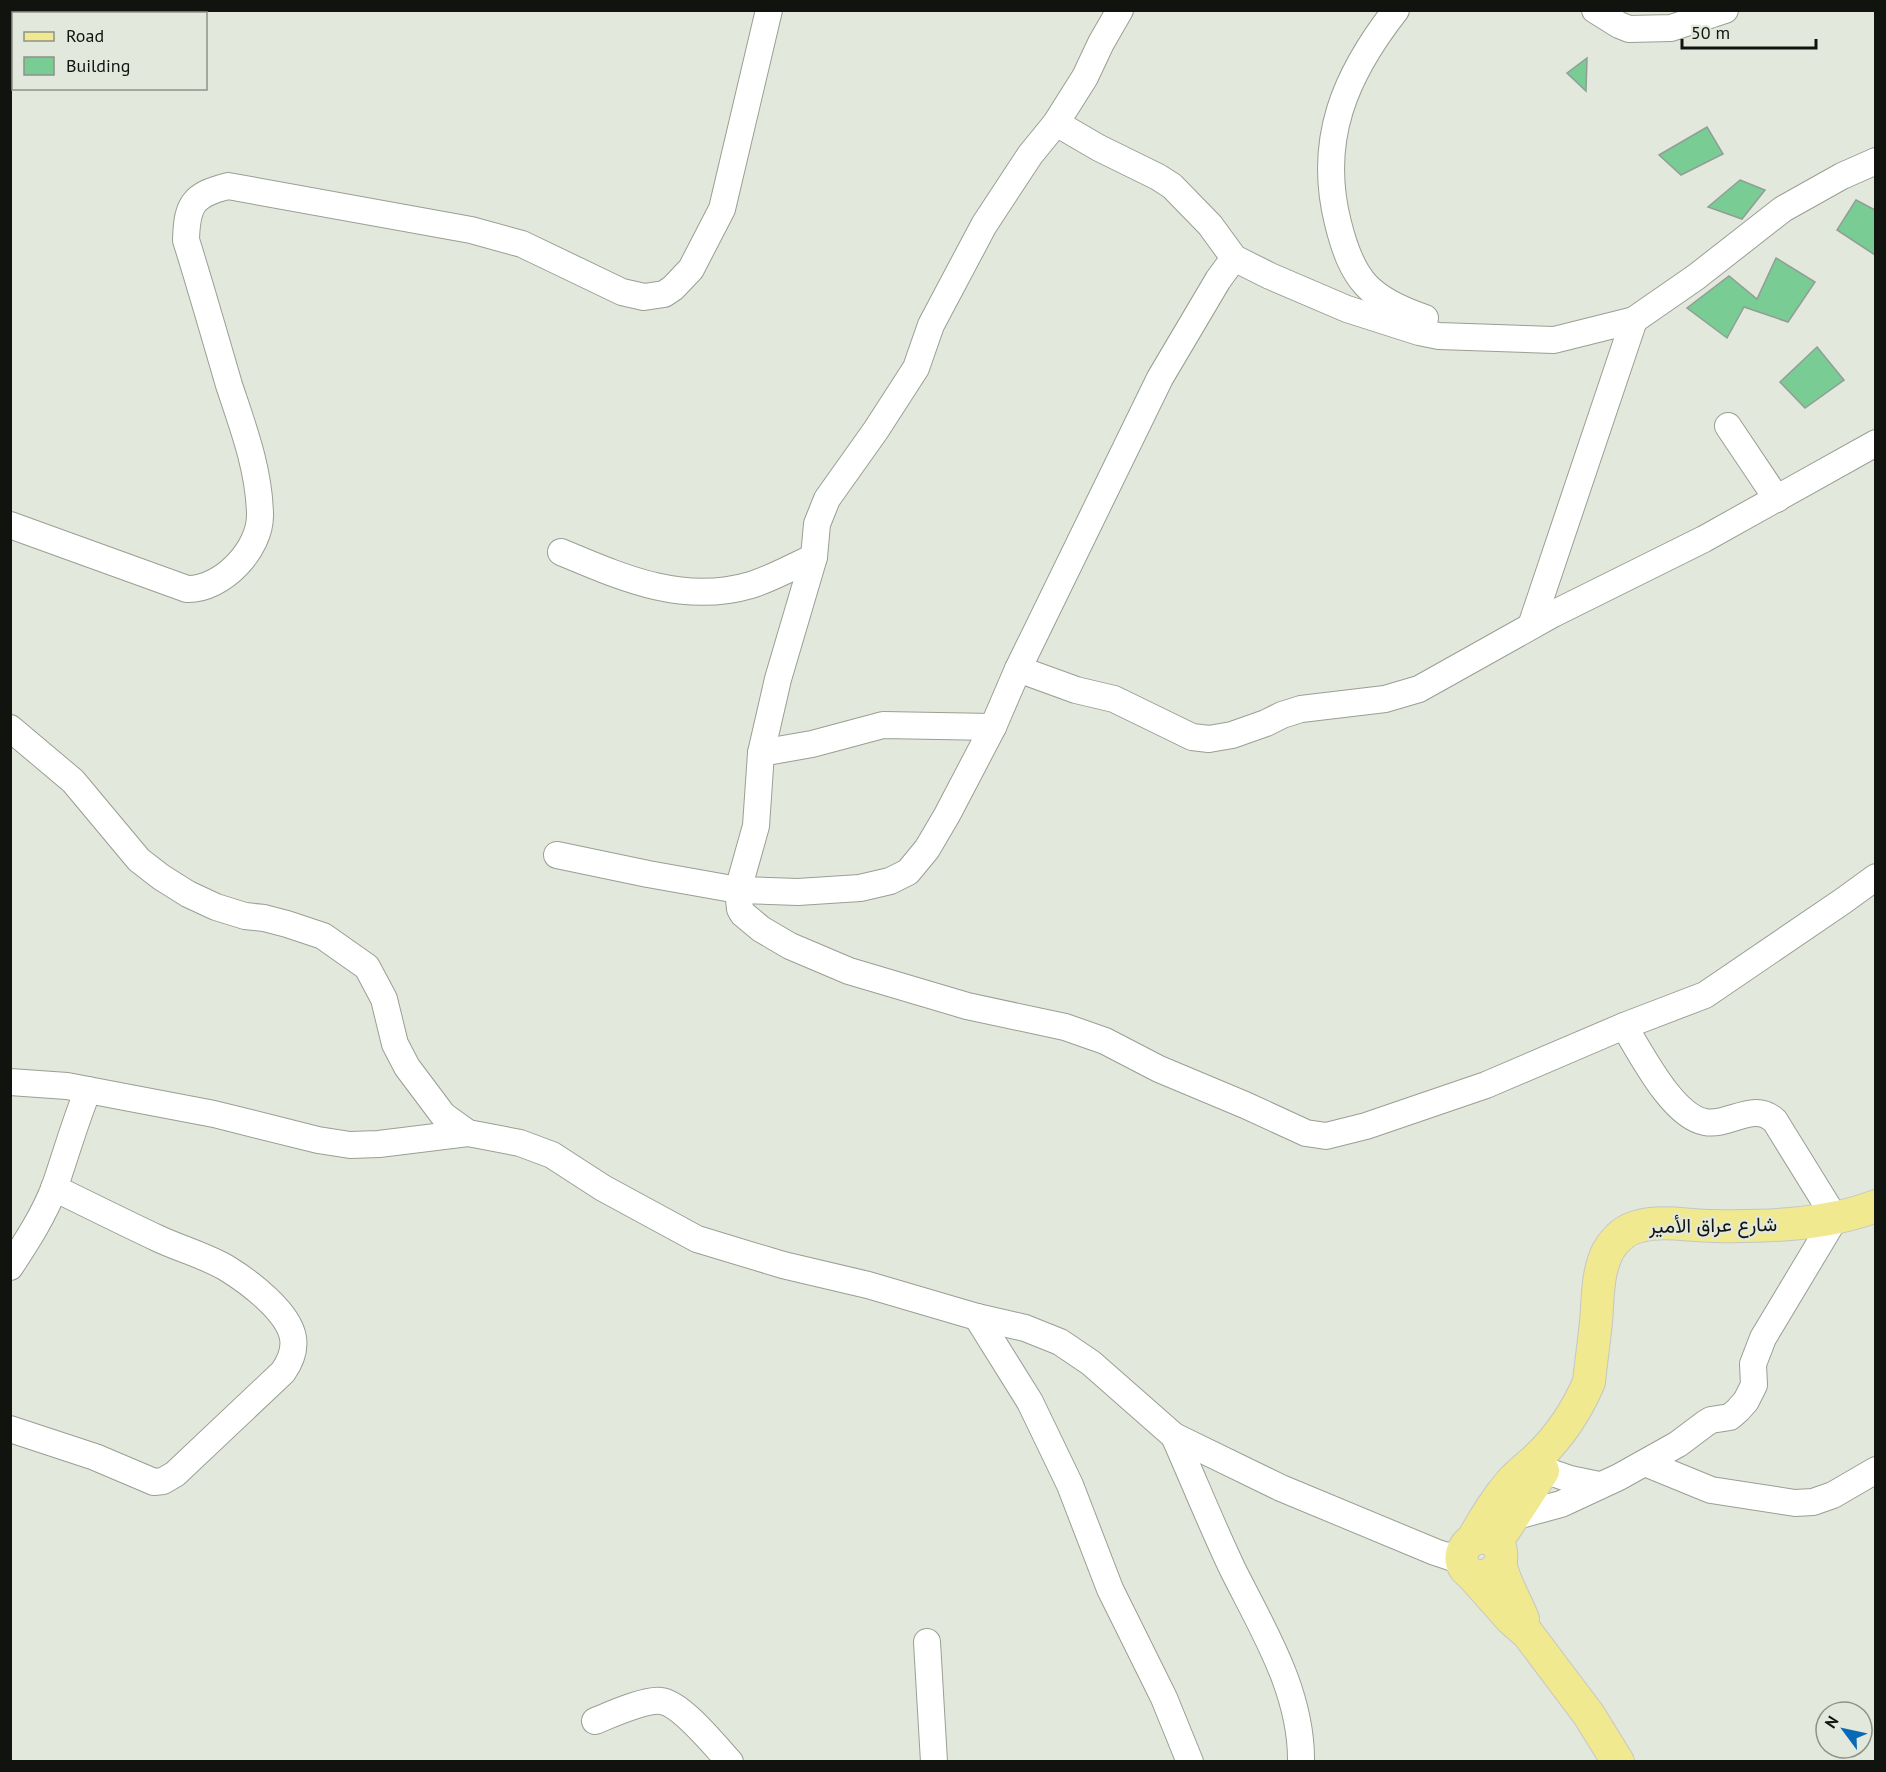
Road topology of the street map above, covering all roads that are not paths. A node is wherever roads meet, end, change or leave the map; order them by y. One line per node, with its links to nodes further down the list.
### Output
1 (769, 10): 14 (street)
2 (1120, 10): 6 (street)
3 (1396, 10): 10 (street)
4 (1595, 10): 5 (street)
5 (1725, 10)
6 (1056, 123): 8 (street); 16 (street)
7 (1875, 161): 9 (street)
8 (1234, 258): 10 (street); 18 (street)
9 (1634, 320): 10 (street); 17 (street)
10 (1476, 337)
11 (1728, 426): 13 (street)
12 (1875, 443): 13 (street)
13 (1777, 500): 17 (street)
14 (10, 525)
15 (561, 552): 16 (street)
16 (814, 557): 21 (street)
17 (1531, 626): 18 (street)
18 (1018, 669): 19 (street)
19 (993, 727): 21 (street); 24 (street)
20 (10, 728): 28 (street)
21 (761, 753): 24 (street)
22 (556, 855): 24 (street)
23 (1875, 877): 25 (street)
24 (738, 890): 25 (street)
25 (1624, 1026): 31 (street)
26 (10, 1082): 27 (street)
27 (88, 1090): 28 (street); 29 (street)
28 (468, 1133): 33 (street)
29 (54, 1188): 32 (street); 34 (street)
30 (1875, 1206): 31 (main road, شارع عراق الأمير)
31 (1835, 1218): 35 (main road, شارع عراق الأمير); 37 (street)
32 (10, 1267)
33 (977, 1317): 36 (street); 47 (street)
34 (10, 1429)
35 (1559, 1434): 38 (main road, شارع عراق الأمير); 42 (main road, شارع عراق الأمير)
36 (1174, 1436): 42 (street); 48 (street)
37 (1645, 1463): 39 (street); 40 (street)
38 (1544, 1470): 40 (street); 41 (main road, شارع عراق الأمير)
39 (1875, 1470)
40 (1599, 1485): 41 (street)
41 (1513, 1517): 42 (main road, شارع عراق الأمير)
42 (1480, 1557): 49 (main road)
43 (927, 1642): 46 (street)
44 (595, 1721): 45 (street)
45 (730, 1761)
46 (934, 1761)
47 (1190, 1761)
48 (1301, 1761)
49 (1618, 1761)

